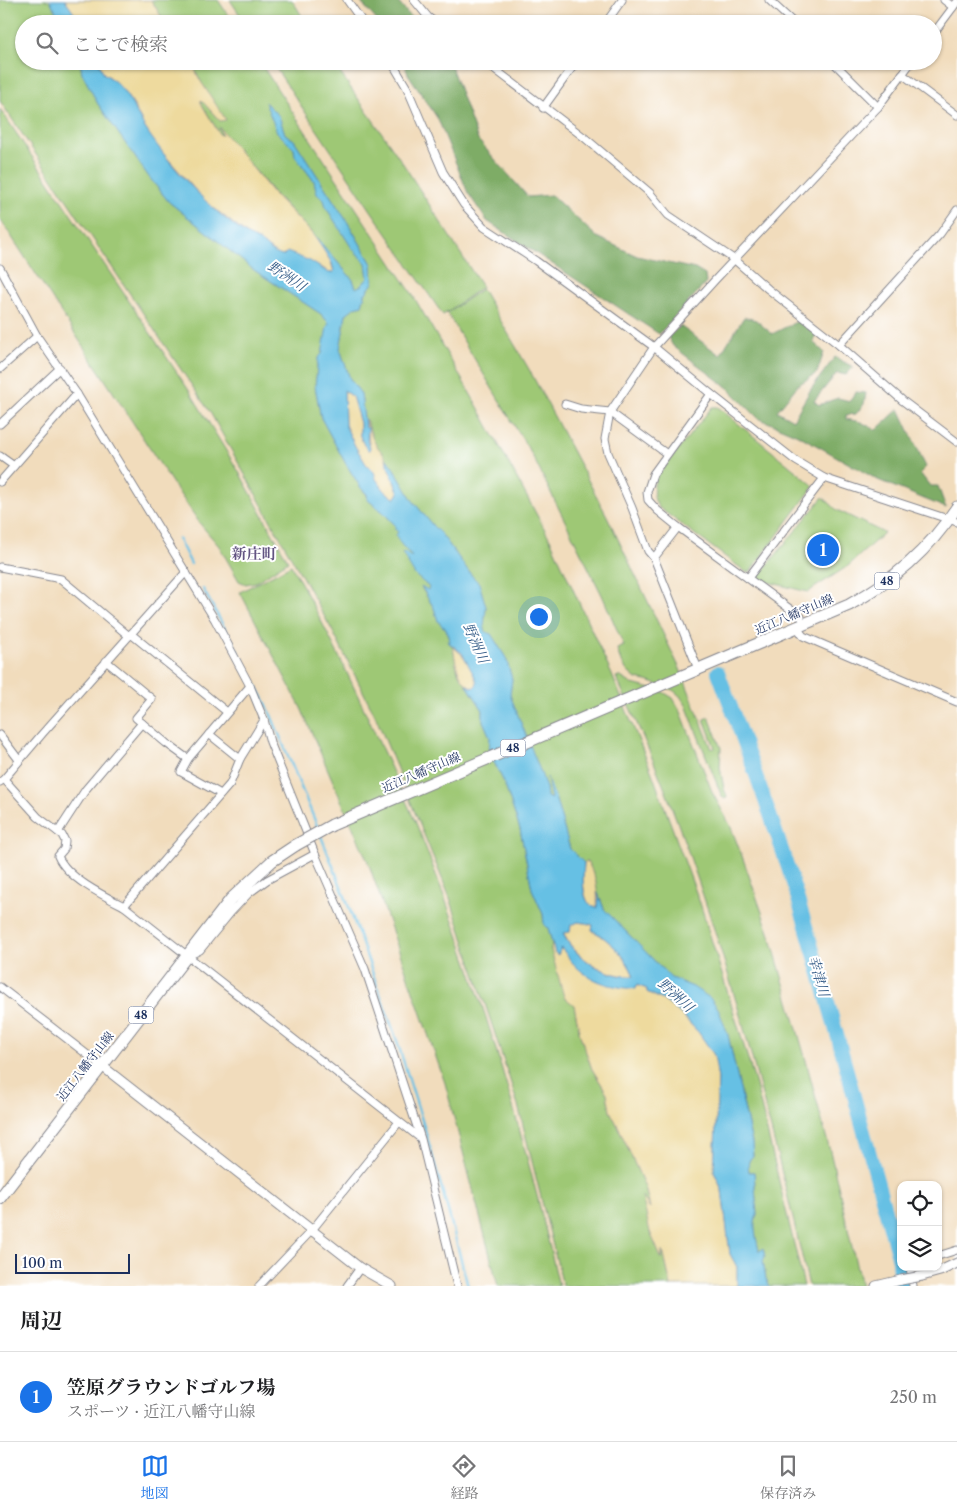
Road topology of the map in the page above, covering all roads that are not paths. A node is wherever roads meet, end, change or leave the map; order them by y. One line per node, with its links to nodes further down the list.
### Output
1 (346, 0): 7 (street)
2 (414, 0): 8 (street)
3 (622, 0): 9 (street)
4 (769, 0): 10 (street)
5 (944, 0): 6 (street)
6 (955, 5): 11 (street)
7 (357, 15)
8 (426, 15)
9 (611, 15)
10 (785, 15)
11 (942, 22)
12 (396, 70): 26 (street)
13 (495, 70): 19 (street)
14 (570, 70): 19 (street)
15 (841, 70): 18 (street)
16 (905, 70): 17 (street)
17 (902, 74): 18 (street); 20 (street)
18 (878, 107): 22 (street)
19 (543, 108): 22 (street)
20 (957, 115)
21 (957, 210): 25 (street)
22 (735, 260): 25 (street); 26 (street)
23 (0, 268): 24 (street)
24 (37, 336): 27 (street); 28 (street)
25 (839, 345): 34 (street)
26 (654, 347): 30 (street); 32 (street)
27 (60, 368): 29 (street); 33 (street)
28 (0, 370)
29 (77, 394): 37 (street); 45 (street)
30 (711, 394): 35 (street); 38 (street)
31 (565, 404): 32 (street)
32 (610, 412): 35 (street); 43 (street)
33 (0, 424)
34 (957, 442)
35 (667, 454): 42 (street)
36 (0, 456): 37 (street)
37 (14, 466): 39 (street)
38 (824, 478): 41 (street); 46 (street)
39 (0, 482)
40 (957, 508): 41 (main road, 近江八幡守山線 / 48)
41 (953, 521): 47 (main road, 近江八幡守山線 / 48)
42 (678, 527): 43 (street); 46 (street)
43 (654, 558): 50 (street)
44 (0, 567): 48 (street)
45 (186, 572): 48 (street); 51 (street)
46 (748, 578): 47 (street)
47 (799, 622): 50 (main road, 近江八幡守山線 / 48); 52 (street)
48 (130, 635): 49 (street); 53 (street)
49 (106, 661): 55 (street); 60 (street)
50 (698, 669): 66 (main road, 近江八幡守山線 / 48, bridge)
51 (250, 686): 53 (street); 54 (street)
52 (957, 702)
53 (227, 712): 56 (street)
54 (264, 720): 59 (street); 64 (street)
55 (142, 723): 58 (street); 63 (street)
56 (209, 734): 58 (street); 59 (street)
57 (0, 735): 60 (street)
58 (188, 759): 62 (street)
59 (240, 759): 62 (street)
60 (19, 760): 61 (street)
61 (2, 781): 63 (street)
62 (220, 794): 65 (street)
63 (58, 832): 65 (street)
64 (315, 854): 66 (street); 70 (street)
65 (124, 906): 66 (street)
66 (187, 956): 68 (main road, 近江八幡守山線 / 48); 69 (street)
67 (0, 987): 68 (street)
68 (102, 1066): 71 (main road, 近江八幡守山線 / 48); 72 (street)
69 (399, 1122): 70 (street); 72 (street)
70 (421, 1139): 81 (street)
71 (0, 1198)
72 (312, 1230): 76 (street); 79 (street)
73 (957, 1250): 74 (street)
74 (942, 1255)
75 (957, 1264): 82 (street, bridge)
76 (360, 1268): 78 (street); 80 (street)
77 (911, 1271): 83 (street)
78 (387, 1285)
79 (259, 1286)
80 (347, 1286)
81 (457, 1286)
82 (876, 1286)
83 (913, 1286)

